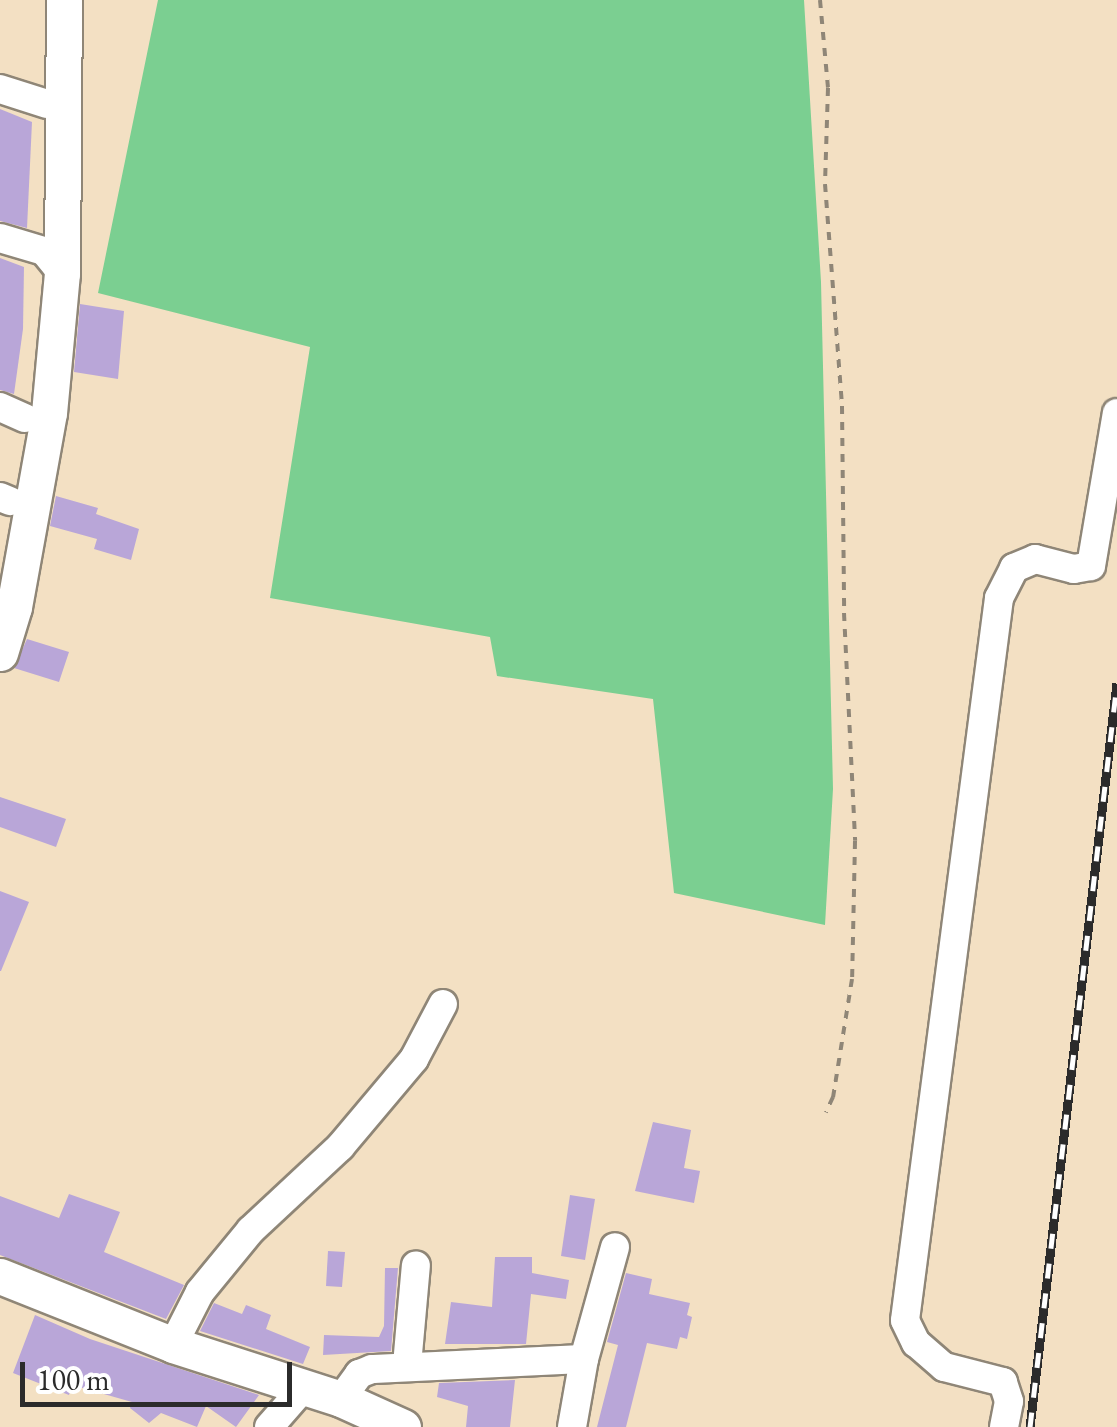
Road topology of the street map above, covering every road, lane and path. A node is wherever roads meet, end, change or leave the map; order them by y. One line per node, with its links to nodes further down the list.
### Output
1 (46, 0): 5 (main road)
2 (64, 0): 7 (main road)
3 (820, 0): 14 (path)
4 (0, 88): 5 (street)
5 (46, 104): 7 (main road)
6 (0, 238): 7 (street)
7 (52, 262): 8 (main road); 12 (main road)
8 (12, 413): 10 (main road)
9 (1117, 414): 26 (street)
10 (5, 499): 11 (main road)
11 (0, 559)
12 (0, 652)
13 (442, 1004): 18 (street)
14 (826, 1112)
15 (615, 1247): 19 (street)
16 (416, 1265): 20 (street)
17 (0, 1276): 18 (main road)
18 (174, 1345): 21 (main road)
19 (584, 1359): 20 (street); 25 (street)
20 (406, 1365): 22 (street)
21 (304, 1387): 22 (main road); 23 (street)
22 (341, 1399): 24 (main road)
23 (269, 1427)
24 (403, 1427)
25 (572, 1427)
26 (1004, 1427)

